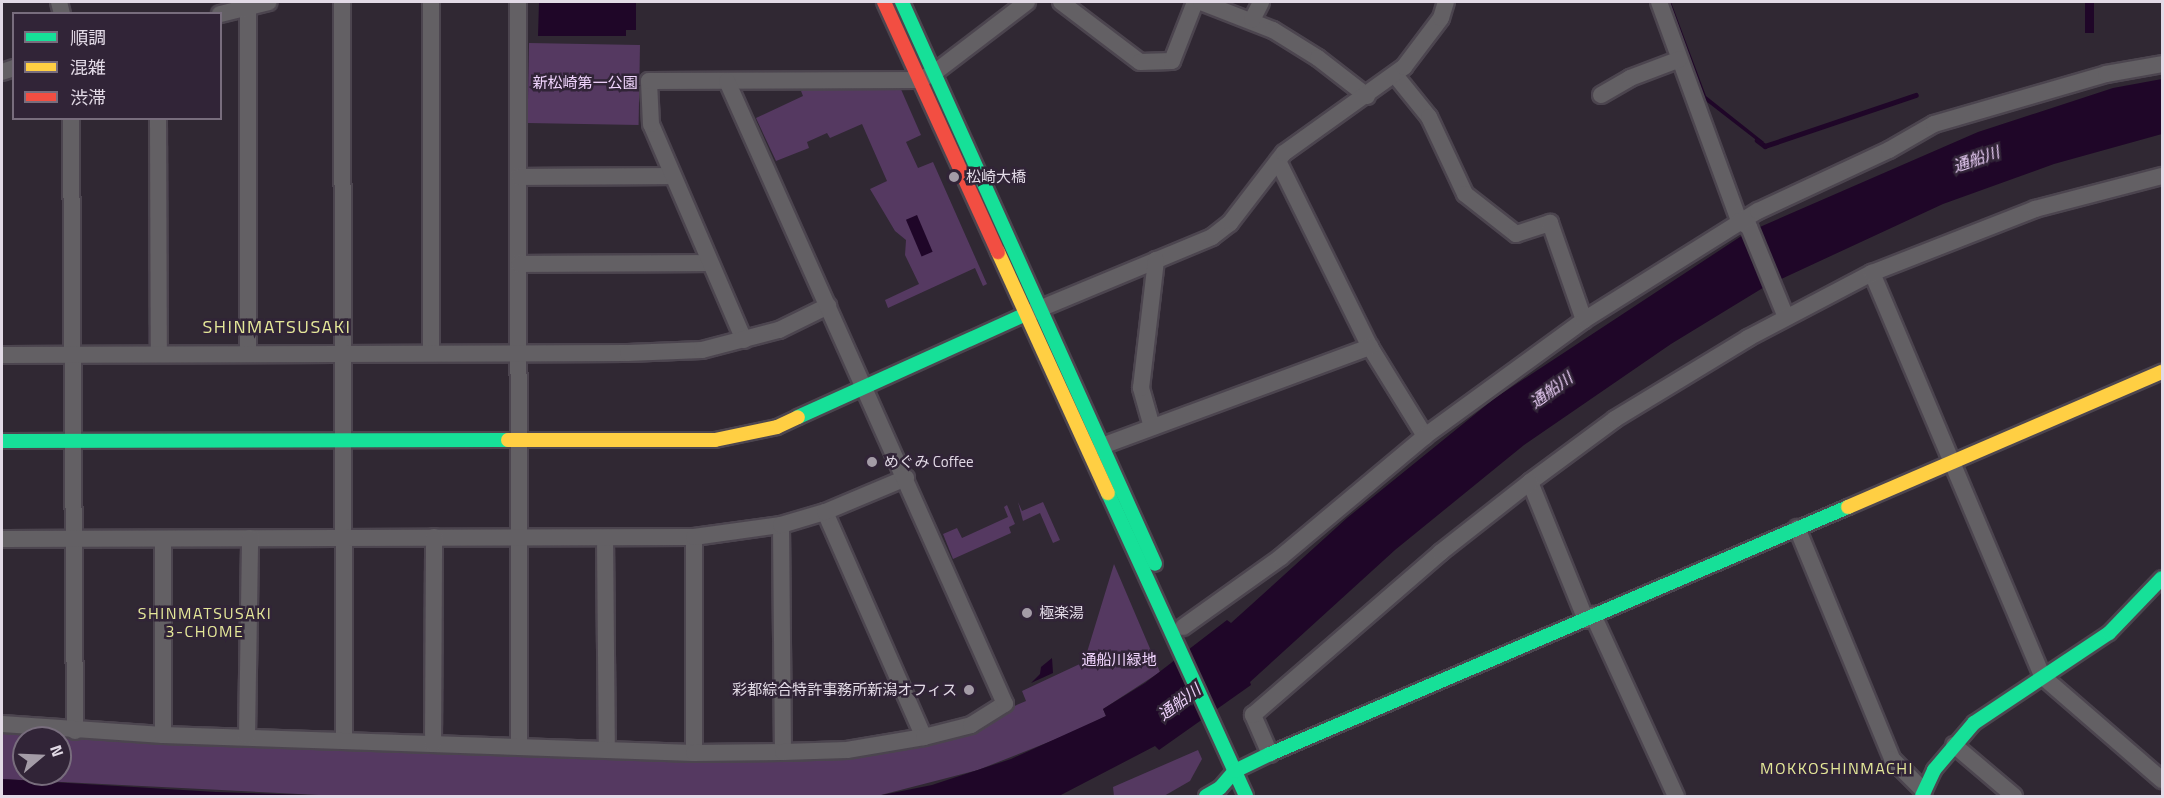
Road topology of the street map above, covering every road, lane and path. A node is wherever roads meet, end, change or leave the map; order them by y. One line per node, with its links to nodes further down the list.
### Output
1 (269, 2): 14 (street)
2 (342, 2): 43 (street)
3 (431, 2): 41 (street)
4 (518, 2): 29 (street)
5 (884, 2): 20 (street)
6 (902, 2): 20 (street)
7 (1027, 2): 20 (street)
8 (1061, 2): 9 (street)
9 (1195, 2)
10 (1201, 2): 16 (street)
11 (1261, 2): 16 (street)
12 (1446, 2): 19 (street)
13 (1659, 2): 17 (street)
14 (248, 7): 15 (street); 42 (street)
15 (222, 14)
16 (1252, 20): 23 (street)
17 (1680, 59): 22 (street); 30 (street)
18 (2163, 64): 30 (street)
19 (1395, 75): 23 (street); 38 (street)
20 (927, 76): 21 (street); 36 (street)
21 (727, 81): 27 (street); 35 (street)
22 (1601, 95)
23 (1367, 96): 26 (street)
24 (71, 120): 47 (street)
25 (158, 120): 45 (street)
26 (1278, 161): 31 (street); 40 (street)
27 (671, 176): 29 (street); 32 (street)
28 (2163, 176): 34 (street)
29 (519, 177): 33 (street)
30 (1744, 224): 37 (street); 38 (street)
31 (1156, 260): 36 (street); 50 (street)
32 (710, 263): 33 (street); 39 (street)
33 (519, 264): 44 (street)
34 (1872, 273): 37 (street); 57 (street)
35 (828, 306): 39 (street); 49 (street)
36 (1032, 312): 49 (street); 56 (street); 74 (street)
37 (1786, 317): 59 (street)
38 (1584, 320): 51 (street)
39 (744, 340): 44 (street)
40 (1370, 347): 50 (street); 51 (street)
41 (431, 351): 43 (street); 44 (street)
42 (248, 352): 43 (street); 45 (street)
43 (342, 352): 54 (street)
44 (518, 352): 55 (street)
45 (159, 353): 47 (street)
46 (2, 355): 47 (street)
47 (72, 355): 53 (street)
48 (2163, 372): 57 (street)
49 (865, 388): 55 (street); 58 (street)
50 (1152, 427): 56 (street)
51 (1425, 436): 74 (street)
52 (2, 441): 53 (street)
53 (73, 441): 54 (street); 67 (street)
54 (342, 441): 55 (street); 69 (street)
55 (519, 441): 64 (street)
56 (1101, 446): 74 (street)
57 (1952, 463): 62 (street); 75 (street)
58 (906, 478): 60 (street); 80 (street)
59 (1530, 482): 73 (street); 88 (street)
60 (825, 512): 61 (street); 80 (street)
61 (781, 525): 65 (street); 86 (street)
62 (1797, 528): 73 (street); 91 (street)
63 (434, 537): 64 (street); 69 (street); 82 (street)
64 (519, 537): 70 (street); 84 (street)
65 (694, 537): 70 (street); 87 (street)
66 (2, 538): 67 (street)
67 (72, 538): 71 (street); 77 (street)
68 (250, 538): 69 (street); 71 (street); 79 (street)
69 (342, 538): 81 (street)
70 (605, 538): 85 (street)
71 (163, 539): 78 (street)
72 (2163, 578): 75 (street)
73 (1590, 618): 88 (street); 95 (street)
74 (1181, 633): 89 (street)
75 (2042, 676): 83 (street); 90 (street)
76 (2, 724): 77 (street)
77 (75, 732): 78 (street)
78 (163, 735): 79 (street)
79 (248, 736): 81 (street)
80 (924, 737): 86 (street)
81 (344, 741): 82 (street)
82 (433, 744): 84 (street)
83 (1954, 745): 91 (street); 96 (street)
84 (519, 747): 85 (street)
85 (607, 750): 87 (street)
86 (783, 752): 87 (street)
87 (694, 753)
88 (1270, 753): 89 (street)
89 (1240, 768): 92 (street); 93 (street); 94 (street)
90 (2163, 780)
91 (1923, 794)
92 (1206, 796)
93 (1246, 796)
94 (1260, 796)
95 (1676, 796)
96 (2014, 796)

